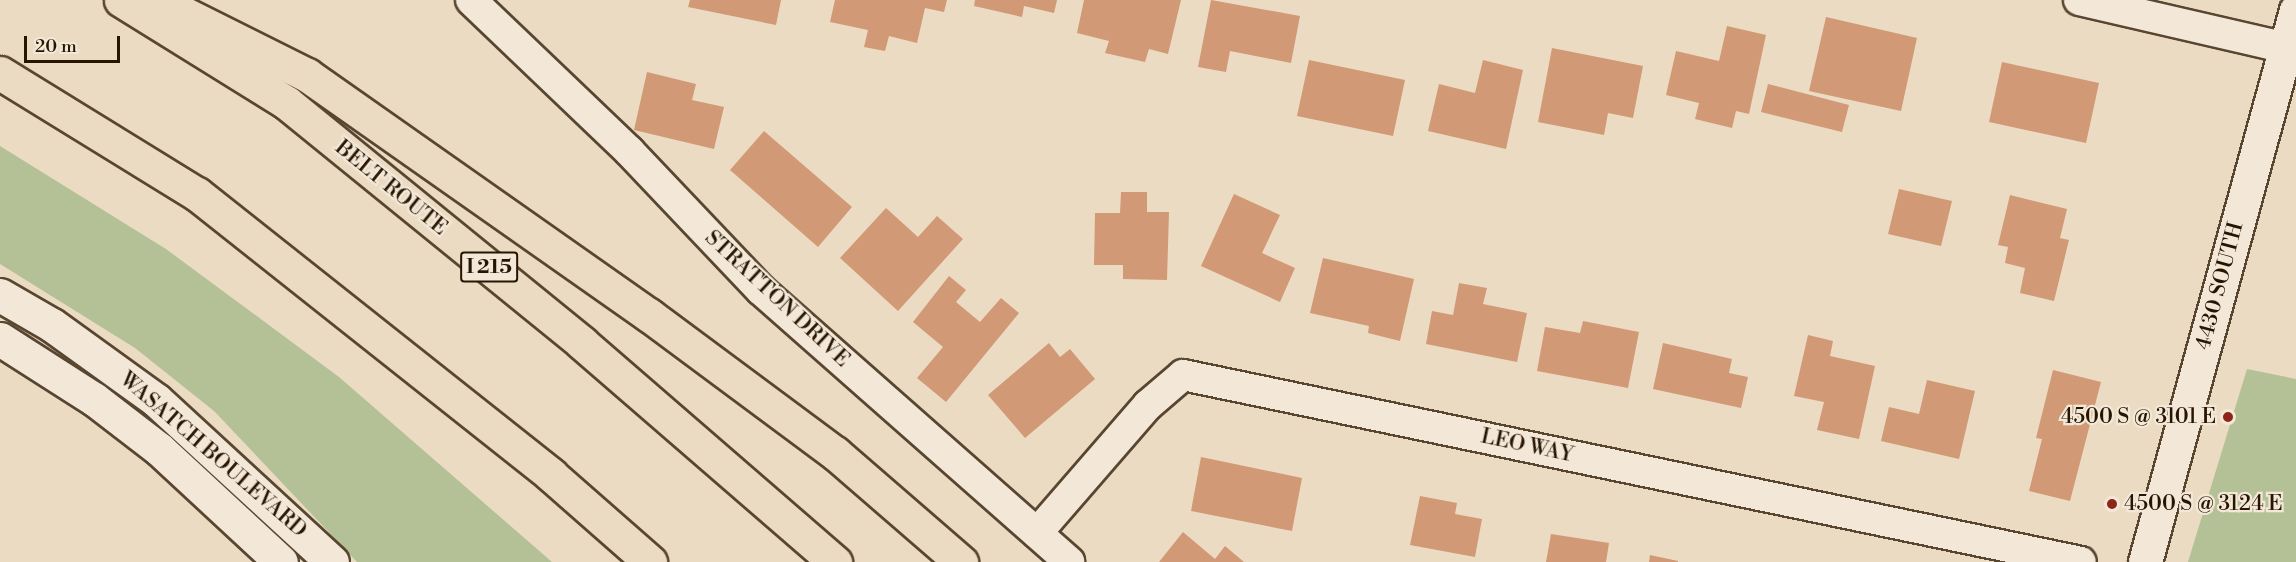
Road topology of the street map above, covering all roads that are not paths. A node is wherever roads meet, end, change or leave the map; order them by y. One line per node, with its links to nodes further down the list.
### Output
1 (121, 0): 16 (highway, BELT ROUTE / I 215)
2 (157, 0): 17 (highway)
3 (471, 0): 12 (street, STRATTON DRIVE)
4 (2079, 0): 6 (street)
5 (2296, 10): 6 (street, 4430 SOUTH)
6 (2291, 48): 20 (street, 4430 SOUTH)
7 (0, 73): 15 (highway)
8 (0, 295): 14 (street, WASATCH BOULEVARD)
9 (0, 339): 11 (street, WASATCH BOULEVARD)
10 (0, 361): 11 (street)
11 (48, 369): 13 (street, WASATCH BOULEVARD)
12 (1037, 533): 18 (street, STRATTON DRIVE); 19 (street, LEO WAY)
13 (281, 562)
14 (332, 562)
15 (650, 562)
16 (835, 562)
17 (961, 562)
18 (1069, 562)
19 (2081, 562)
20 (2145, 562)

